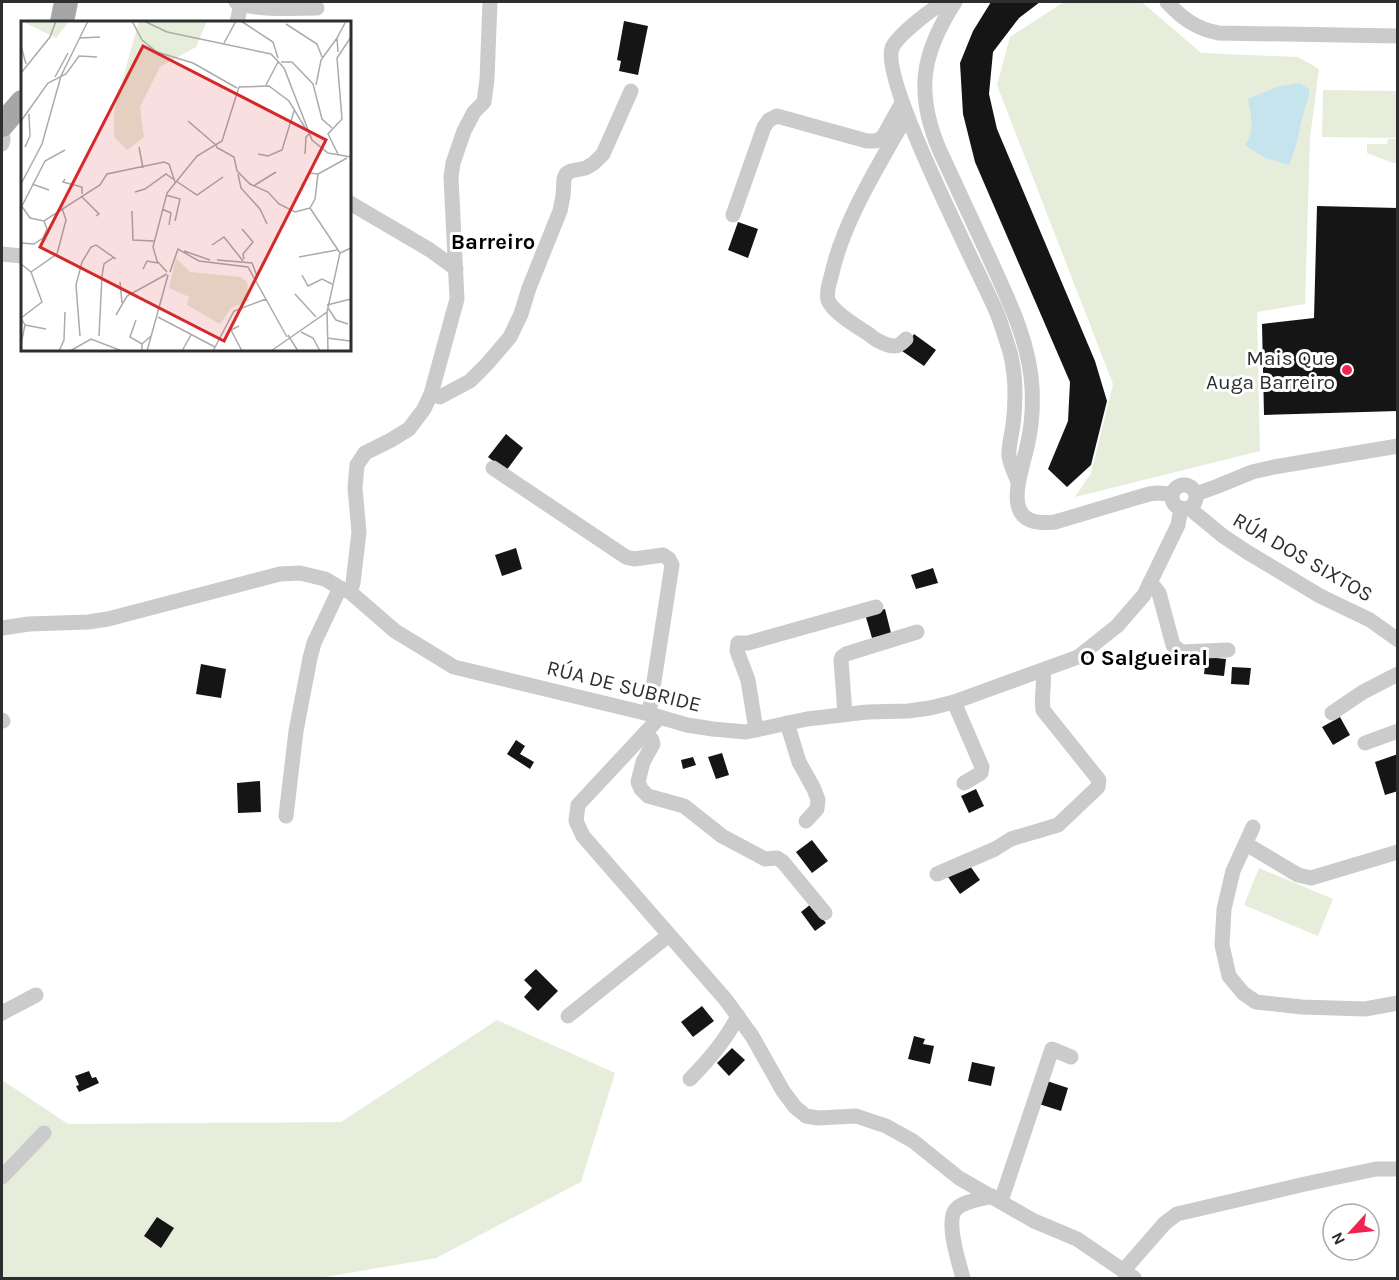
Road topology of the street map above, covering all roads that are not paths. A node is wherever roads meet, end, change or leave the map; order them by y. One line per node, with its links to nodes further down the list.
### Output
1 (66, 2): 9 (main road)
2 (490, 2): 20 (street)
3 (947, 2): 13 (street)
4 (955, 2): 25 (street)
5 (1167, 2): 11 (street)
6 (239, 3): 7 (street); 10 (street)
7 (282, 5): 8 (street)
8 (317, 8)
9 (62, 21)
10 (237, 21)
11 (1398, 36)
12 (631, 91): 22 (street)
13 (905, 109): 17 (street); 21 (street); 25 (street)
14 (12, 117): 15 (street)
15 (2, 144)
16 (351, 203): 20 (street)
17 (733, 215)
18 (2, 254): 19 (street)
19 (21, 256)
20 (456, 269): 22 (street)
21 (906, 339)
22 (431, 394): 28 (street)
23 (1398, 446): 26 (street)
24 (493, 468): 39 (street)
25 (1018, 482): 26 (street)
26 (1189, 503): 27 (street, RÚA DE SUBRIDE); 32 (street, RÚA DOS SIXTOS)
27 (1150, 582): 33 (street); 34 (street, RÚA DE SUBRIDE)
28 (345, 590): 30 (street, RÚA DE SUBRIDE); 39 (street, RÚA DE SUBRIDE); 46 (street)
29 (876, 607): 41 (street)
30 (2, 628)
31 (917, 632): 38 (street)
32 (1398, 640)
33 (1228, 650)
34 (1043, 670): 36 (street, RÚA DE SUBRIDE); 51 (street)
35 (1398, 674): 37 (street)
36 (954, 702): 38 (street, RÚA DE SUBRIDE); 45 (street)
37 (1332, 713)
38 (845, 714): 40 (street, RÚA DE SUBRIDE)
39 (654, 716): 41 (street, RÚA DE SUBRIDE); 43 (street)
40 (787, 723): 41 (street, RÚA DE SUBRIDE); 47 (street)
41 (756, 730)
42 (1398, 731): 44 (street)
43 (645, 733): 52 (street); 53 (street)
44 (1365, 743)
45 (964, 783)
46 (286, 816)
47 (806, 821)
48 (1253, 827): 49 (street)
49 (1246, 844): 50 (street); 55 (street)
50 (1398, 852)
51 (937, 874)
52 (825, 913)
53 (669, 935): 57 (street); 58 (street)
54 (36, 995): 56 (street)
55 (1398, 1004)
56 (2, 1013)
57 (568, 1016)
58 (738, 1016): 60 (street); 64 (street)
59 (1071, 1057): 64 (street)
60 (690, 1079)
61 (44, 1133): 63 (street)
62 (1398, 1168): 65 (street)
63 (2, 1177)
64 (996, 1199): 65 (street); 66 (street)
65 (1129, 1275)
66 (963, 1278)

